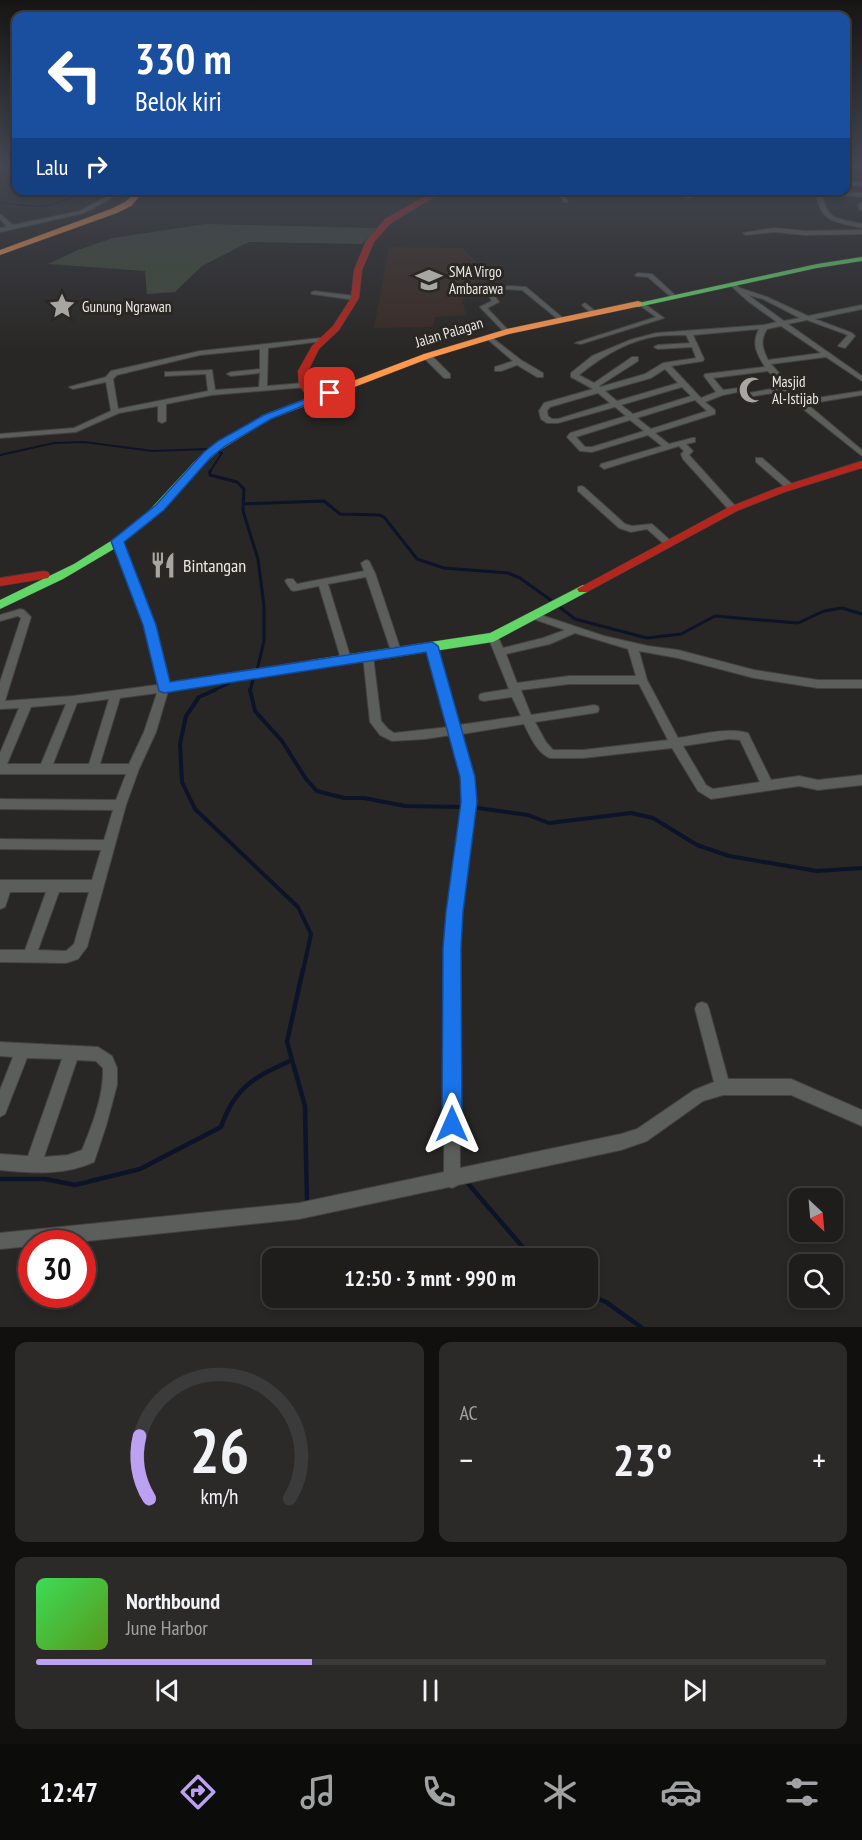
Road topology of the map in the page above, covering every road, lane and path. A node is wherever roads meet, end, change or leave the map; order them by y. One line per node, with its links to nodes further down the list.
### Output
1 (65, 229): 5 (main road)
2 (381, 229): 13 (main road)
3 (862, 232): 4 (street)
4 (746, 233)
5 (0, 253)
6 (862, 259): 8 (main road, Jalan Palagan)
7 (638, 275): 12 (street)
8 (736, 287): 12 (main road, Jalan Palagan); 16 (street); 18 (street)
9 (508, 288): 17 (street)
10 (314, 293): 13 (street)
11 (490, 293): 20 (street)
12 (673, 296): 14 (main road, Jalan Palagan)
13 (356, 298): 23 (main road)
14 (640, 303): 17 (main road, Jalan Palagan); 24 (street)
15 (862, 307): 16 (street)
16 (804, 317): 18 (street); 27 (street)
17 (561, 319): 20 (main road, Jalan Palagan)
18 (781, 322): 19 (street); 31 (street)
19 (764, 327): 21 (street); 35 (street)
20 (507, 332): 22 (main road, Jalan Palagan)
21 (689, 333): 26 (street); 51 (street)
22 (488, 337): 32 (main road, Jalan Palagan); 34 (street)
23 (321, 340): 28 (street); 48 (main road)
24 (590, 340): 25 (street); 29 (street)
25 (579, 343)
26 (695, 345): 30 (street); 36 (street)
27 (842, 346)
28 (264, 347): 38 (street); 45 (street)
29 (601, 347)
30 (658, 347)
31 (826, 355): 35 (street); 44 (street)
32 (427, 356): 42 (street); 56 (main road, Jalan Palagan)
33 (635, 359): 43 (street)
34 (518, 362): 37 (street); 41 (street)
35 (769, 365): 52 (street); 54 (street)
36 (669, 368): 46 (street); 47 (street)
37 (498, 369)
38 (262, 371): 40 (street); 50 (street)
39 (168, 374): 53 (street)
40 (231, 374)
41 (540, 375)
42 (447, 376)
43 (606, 378): 46 (street); 51 (street)
44 (862, 379)
45 (109, 380): 49 (street); 61 (street)
46 (620, 384): 51 (street)
47 (683, 384): 57 (street); 59 (street)
48 (304, 386): 50 (street); 56 (main road)
49 (73, 387)
50 (263, 388): 53 (street)
51 (596, 388): 59 (street); 59 (street)
52 (789, 388): 54 (street); 60 (street)
53 (212, 393): 58 (street)
54 (721, 393): 57 (street)
55 (862, 393): 60 (street)
56 (313, 399): 78 (main road, Jalan Palagan)
57 (698, 399): 62 (street); 63 (street)
58 (162, 402): 61 (street); 65 (street)
59 (615, 403): 63 (street)
60 (801, 403): 71 (street)
61 (117, 411): 67 (street)
62 (712, 412): 64 (street); 66 (street)
63 (632, 417): 66 (street); 66 (street)
64 (720, 420)
65 (162, 421)
66 (649, 431): 70 (street)
67 (0, 436)
68 (692, 440): 69 (street)
69 (680, 444): 70 (street); 77 (street)
70 (668, 447): 74 (street)
71 (862, 453)
72 (759, 460): 75 (street)
73 (862, 464): 75 (main road)
74 (604, 466)
75 (790, 487): 77 (main road)
76 (581, 489): 79 (street)
77 (733, 509): 79 (main road)
78 (117, 541): 80 (main road, Jalan Palagan); 99 (main road)
79 (668, 543): 87 (main road)
80 (98, 553): 81 (main road, Jalan Palagan); 86 (main road, Jalan Palagan)
81 (44, 575): 83 (main road); 85 (main road, Jalan Palagan)
82 (290, 581): 84 (street)
83 (0, 582)
84 (323, 583): 93 (street); 96 (street)
85 (0, 595)
86 (0, 605)
87 (535, 616): 89 (street); 90 (main road)
88 (0, 618): 103 (street)
89 (574, 630): 92 (street); 94 (street)
90 (493, 636): 91 (main road); 94 (street)
91 (432, 646): 93 (main road); 109 (street)
92 (632, 646): 97 (street); 98 (street)
93 (396, 651): 95 (main road)
94 (501, 652): 100 (street)
95 (368, 656): 96 (main road); 109 (street)
96 (346, 659): 99 (main road)
97 (642, 680): 100 (street); 110 (street)
98 (861, 686)
99 (164, 688): 101 (street); 114 (street)
100 (517, 689): 102 (street); 108 (street)
101 (116, 694): 104 (street); 112 (street)
102 (484, 697)
103 (0, 699)
104 (73, 700): 106 (street); 113 (street)
105 (0, 705): 106 (street)
106 (26, 705): 111 (street)
107 (594, 709): 108 (street)
108 (528, 718): 109 (street); 110 (street)
109 (455, 730): 136 (street)
110 (675, 743): 116 (street); 116 (street)
111 (0, 768): 113 (street)
112 (93, 768): 113 (street); 114 (street)
113 (45, 769)
114 (133, 769): 118 (street)
115 (862, 780): 116 (street)
116 (767, 784)
117 (0, 804): 118 (street)
118 (120, 805): 120 (street)
119 (0, 844): 120 (street)
120 (109, 845): 123 (street)
121 (2, 886): 122 (street); 124 (street)
122 (54, 886): 123 (street); 126 (street)
123 (98, 886): 126 (street)
124 (0, 903)
125 (0, 956): 126 (street)
126 (30, 956)
127 (702, 1009): 131 (street)
128 (0, 1049): 129 (street)
129 (23, 1050): 130 (street); 132 (street)
130 (72, 1052): 135 (street); 135 (street)
131 (723, 1087): 133 (street); 136 (street)
132 (0, 1109)
133 (862, 1118)
134 (0, 1162): 135 (street)
135 (33, 1165)
136 (452, 1174): 137 (street)
137 (0, 1241)

